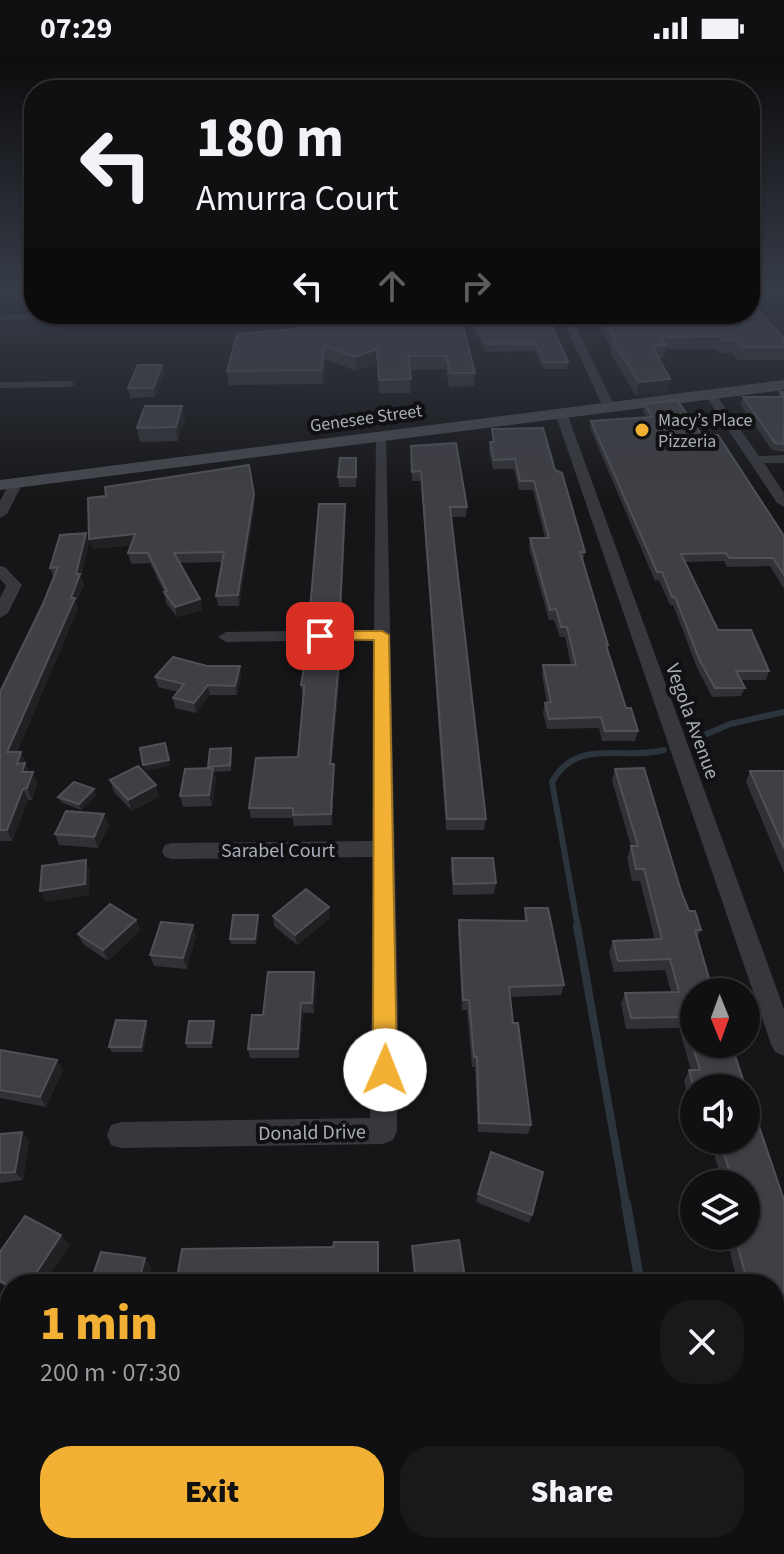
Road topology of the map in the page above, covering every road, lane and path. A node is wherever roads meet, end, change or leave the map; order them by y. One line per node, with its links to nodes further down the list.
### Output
1 (587, 361): 6 (street)
2 (70, 384): 3 (street)
3 (0, 385)
4 (784, 385): 5 (main road, Genesee Street)
5 (711, 395): 6 (main road, Genesee Street); 10 (street)
6 (609, 407): 7 (main road, Genesee Street)
7 (561, 413): 8 (main road, Genesee Street); 20 (street, Vegola Avenue)
8 (380, 437): 11 (main road, Genesee Street); 16 (street, Donald Drive)
9 (784, 459): 10 (street)
10 (756, 460): 12 (street)
11 (8, 484): 13 (street)
12 (784, 503)
13 (0, 514)
14 (0, 570): 15 (street)
15 (0, 613)
16 (382, 635): 17 (street); 18 (street, Donald Drive)
17 (226, 637)
18 (384, 849): 19 (street, Sarabel Court); 21 (street, Donald Drive)
19 (172, 851)
20 (784, 1044)
21 (121, 1135)

